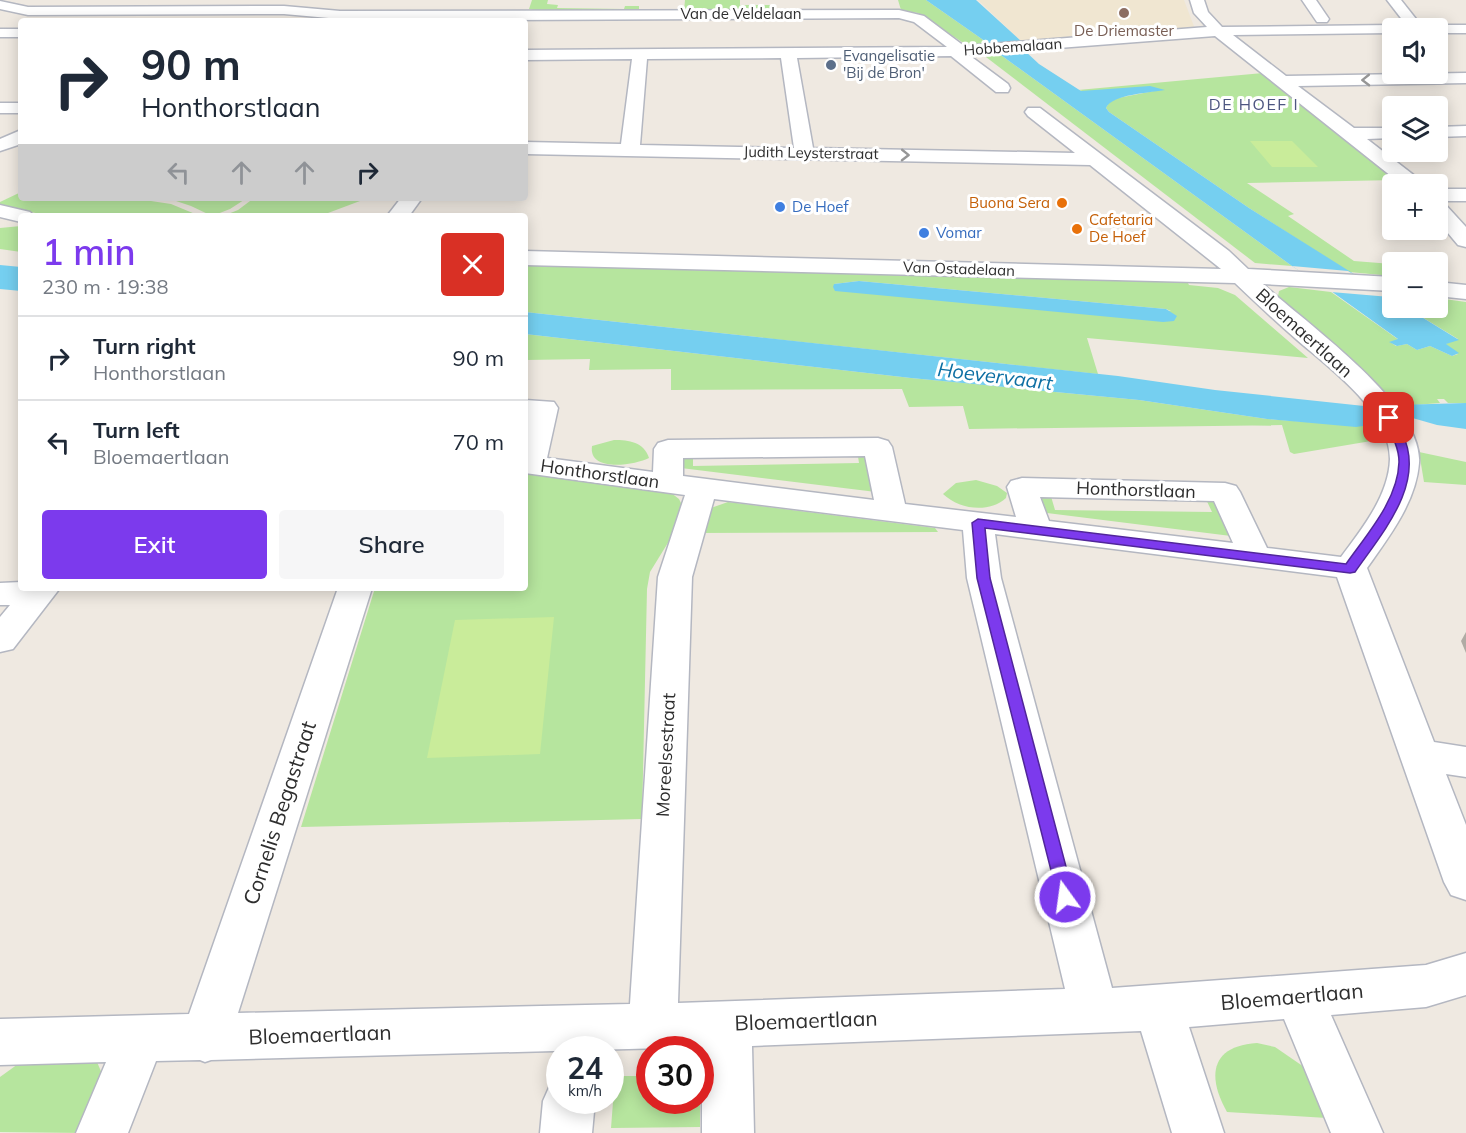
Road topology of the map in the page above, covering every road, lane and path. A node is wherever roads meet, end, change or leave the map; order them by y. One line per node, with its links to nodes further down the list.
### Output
1 (60, 0): 10 (street)
2 (171, 0): 11 (street)
3 (516, 0): 13 (street)
4 (1197, 0): 20 (street)
5 (1309, 0): 16 (street)
6 (1394, 0): 14 (street)
7 (0, 5): 9 (street, Van de Veldelaan)
8 (277, 5): 11 (street, Van de Veldelaan); 12 (street, Van de Veldelaan)
9 (16, 10): 10 (street, Van de Veldelaan); 15 (street)
10 (43, 11): 11 (street, Van de Veldelaan)
11 (157, 11)
12 (304, 17): 13 (street, Van de Veldelaan)
13 (508, 17): 23 (street, Van de Veldelaan)
14 (1408, 18)
15 (0, 19)
16 (1322, 19)
17 (1382, 29): 20 (street, Hobbemalaan)
18 (1448, 29): 19 (street)
19 (1466, 29)
20 (1218, 31): 23 (street, Hobbemalaan); 28 (street)
21 (0, 33): 22 (street)
22 (18, 33)
23 (958, 51): 24 (street, Hobbemalaan); 29 (street)
24 (788, 54): 25 (street, Hobbemalaan); 41 (street)
25 (640, 55): 26 (street, Hobbemalaan); 40 (street)
26 (528, 56)
27 (1466, 78): 28 (street, one-way to 28)
28 (1281, 81): 36 (street)
29 (1002, 88)
30 (0, 108): 31 (street)
31 (18, 108)
32 (1035, 112): 42 (street)
33 (1466, 131): 34 (street)
34 (1448, 132)
35 (1382, 133): 36 (street)
36 (1350, 134): 43 (street)
37 (18, 137): 38 (street)
38 (0, 145)
39 (528, 148): 40 (street, Judith Leysterstraat)
40 (630, 150): 41 (street, Judith Leysterstraat)
41 (804, 153): 42 (street, Judith Leysterstraat, one-way to 42)
42 (1097, 159): 53 (street)
43 (1400, 174)
44 (1448, 195): 45 (street)
45 (1466, 195)
46 (410, 201): 48 (street)
47 (0, 211): 49 (street)
48 (400, 213)
49 (18, 215)
50 (1448, 220): 51 (street)
51 (1466, 240)
52 (528, 258): 53 (street, Van Ostadelaan)
53 (1241, 277): 54 (street, Van Ostadelaan); 64 (street, Bloemaertlaan)
54 (1382, 283)
55 (1448, 290): 56 (street)
56 (1466, 292)
57 (528, 408): 58 (street, Honthorstlaan)
58 (528, 464): 59 (street, Honthorstlaan)
59 (685, 485): 60 (street, Honthorstlaan); 60 (street, Honthorstlaan); 77 (street, Moreelsestraat)
60 (891, 510): 61 (street, Honthorstlaan)
61 (978, 523): 62 (street, Honthorstlaan); 75 (street)
62 (1036, 530): 63 (street, Honthorstlaan); 63 (street, Honthorstlaan)
63 (1255, 556): 64 (street, Honthorstlaan)
64 (1350, 568): 69 (street)
65 (41, 591): 67 (street); 68 (street)
66 (354, 591): 80 (street, Cornelis Begastraat)
67 (0, 594)
68 (2, 636)
69 (1419, 755): 70 (street); 71 (street)
70 (1466, 762)
71 (1466, 882)
72 (1466, 974): 73 (street, Bloemaertlaan)
73 (1299, 997): 74 (street, Bloemaertlaan); 88 (street)
74 (1158, 1008): 75 (street, Bloemaertlaan); 87 (street)
75 (1094, 1011): 76 (street, Bloemaertlaan)
76 (727, 1024): 77 (street, Bloemaertlaan); 86 (street)
77 (653, 1026): 78 (street, Bloemaertlaan)
78 (593, 1036)
79 (140, 1039): 80 (street, Bloemaertlaan); 82 (street, Bloemaertlaan); 84 (street)
80 (205, 1039): 81 (street, Bloemaertlaan)
81 (546, 1039)
82 (0, 1042)
83 (568, 1114): 85 (street)
84 (102, 1133)
85 (566, 1133)
86 (728, 1133)
87 (1198, 1133)
88 (1357, 1133)

